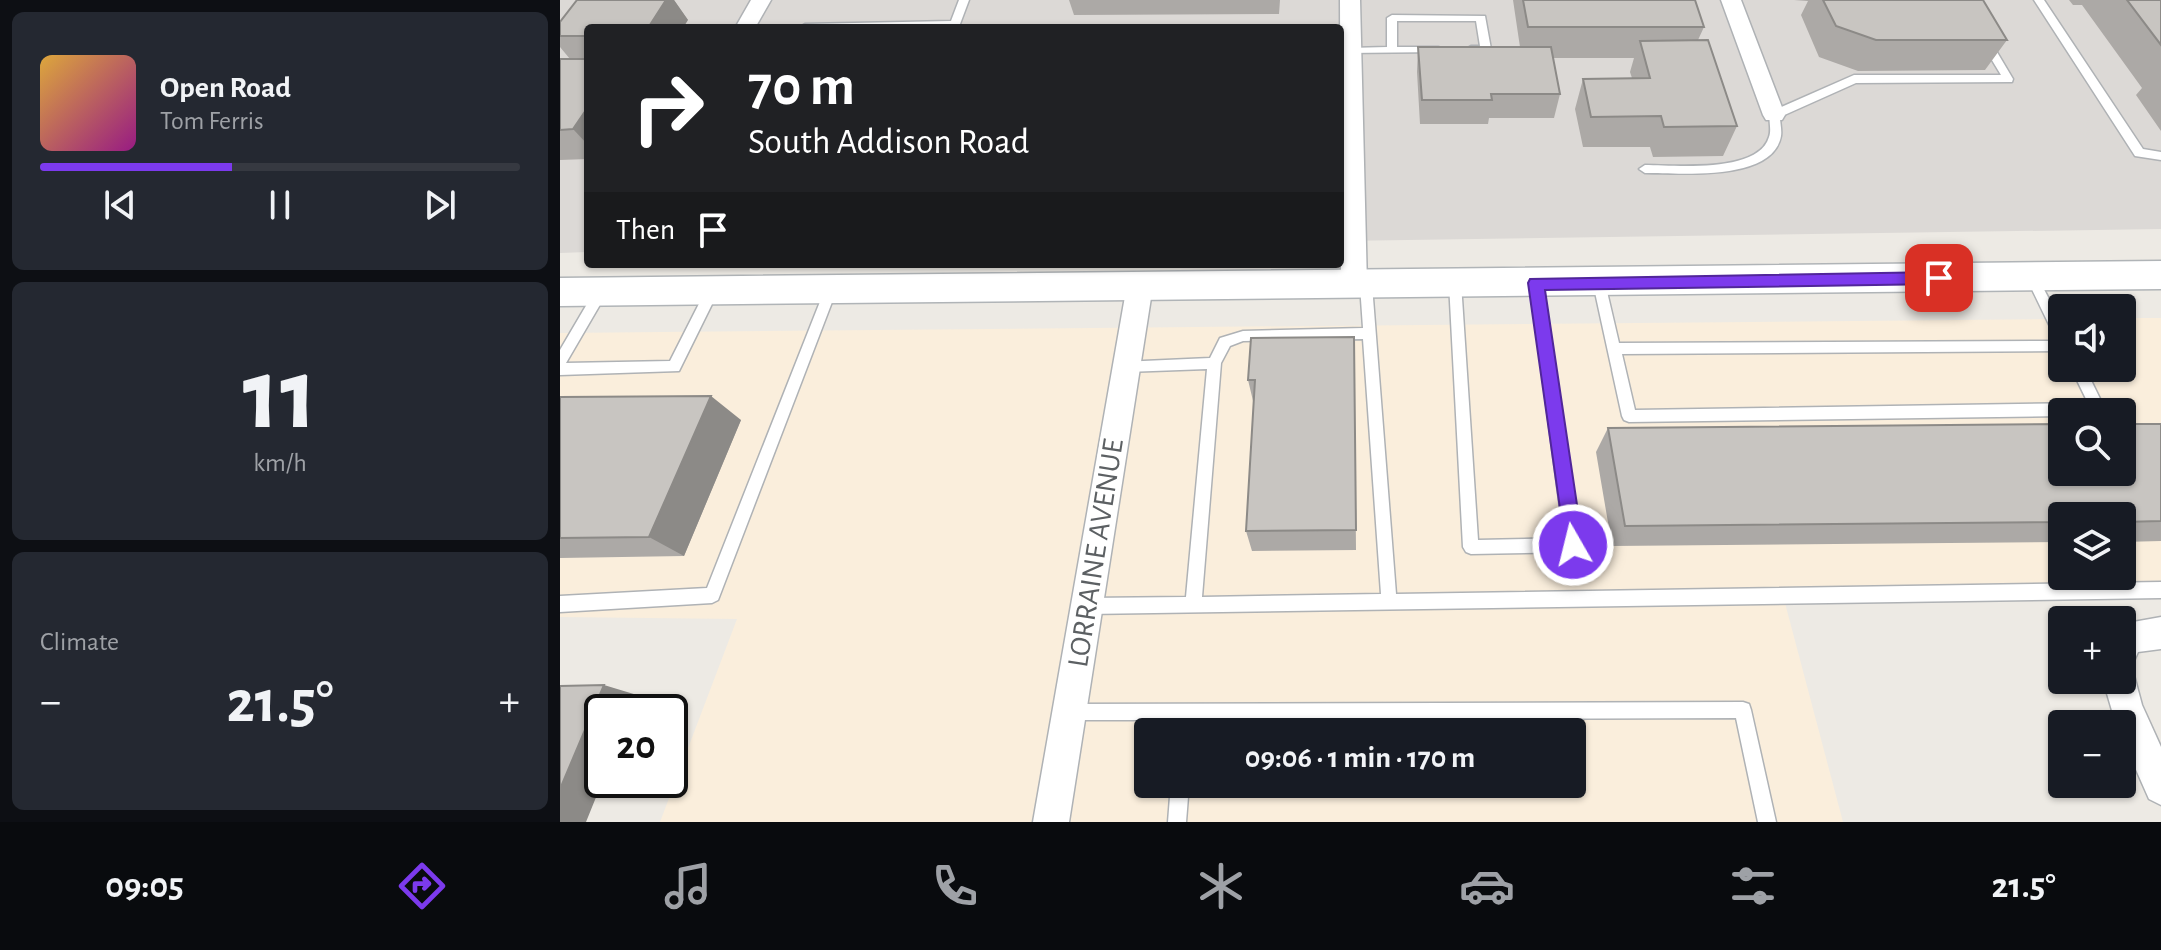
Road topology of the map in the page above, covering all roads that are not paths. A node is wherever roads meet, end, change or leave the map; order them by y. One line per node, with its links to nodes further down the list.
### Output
1 (761, 0): 6 (street)
2 (964, 0): 7 (lane)
3 (1350, 0): 9 (street)
4 (1731, 0): 11 (street)
5 (2039, 0): 12 (lane)
6 (747, 24)
7 (955, 24)
8 (1977, 26): 11 (lane)
9 (1350, 51): 10 (lane); 20 (street)
10 (1392, 51): 10 (lane)
11 (1774, 115): 13 (lane)
12 (2161, 156)
13 (1645, 169)
14 (2161, 275): 15 (street)
15 (2032, 277): 18 (street); 25 (lane)
16 (1455, 283): 17 (street); 17 (lane); 20 (street)
17 (1536, 283): 18 (street)
18 (1599, 283): 28 (lane)
19 (1140, 285): 20 (street); 21 (street); 31 (street, LORRAINE AVENUE)
20 (1360, 286): 26 (lane)
21 (831, 289): 22 (street); 36 (lane)
22 (713, 290): 23 (street); 32 (lane)
23 (602, 291): 24 (street); 29 (lane)
24 (560, 292)
25 (2048, 309)
26 (1369, 333): 30 (lane); 35 (lane)
27 (2048, 346): 28 (lane)
28 (1614, 349): 33 (lane)
29 (560, 362)
30 (1214, 363): 31 (lane); 37 (lane)
31 (1126, 366): 38 (street, LORRAINE AVENUE)
32 (560, 369)
33 (2085, 382)
34 (2161, 590): 35 (lane)
35 (1389, 601): 37 (lane)
36 (560, 604)
37 (1193, 604): 38 (lane)
38 (1087, 606): 42 (street, LORRAINE AVENUE)
39 (2161, 633): 40 (street)
40 (2136, 636)
41 (2123, 694): 45 (street)
42 (1069, 712): 43 (lane); 47 (street, LORRAINE AVENUE)
43 (1186, 712): 44 (lane); 49 (lane)
44 (1185, 718)
45 (2161, 787)
46 (1179, 798): 48 (lane)
47 (1051, 822)
48 (1177, 822)
49 (1767, 822)

